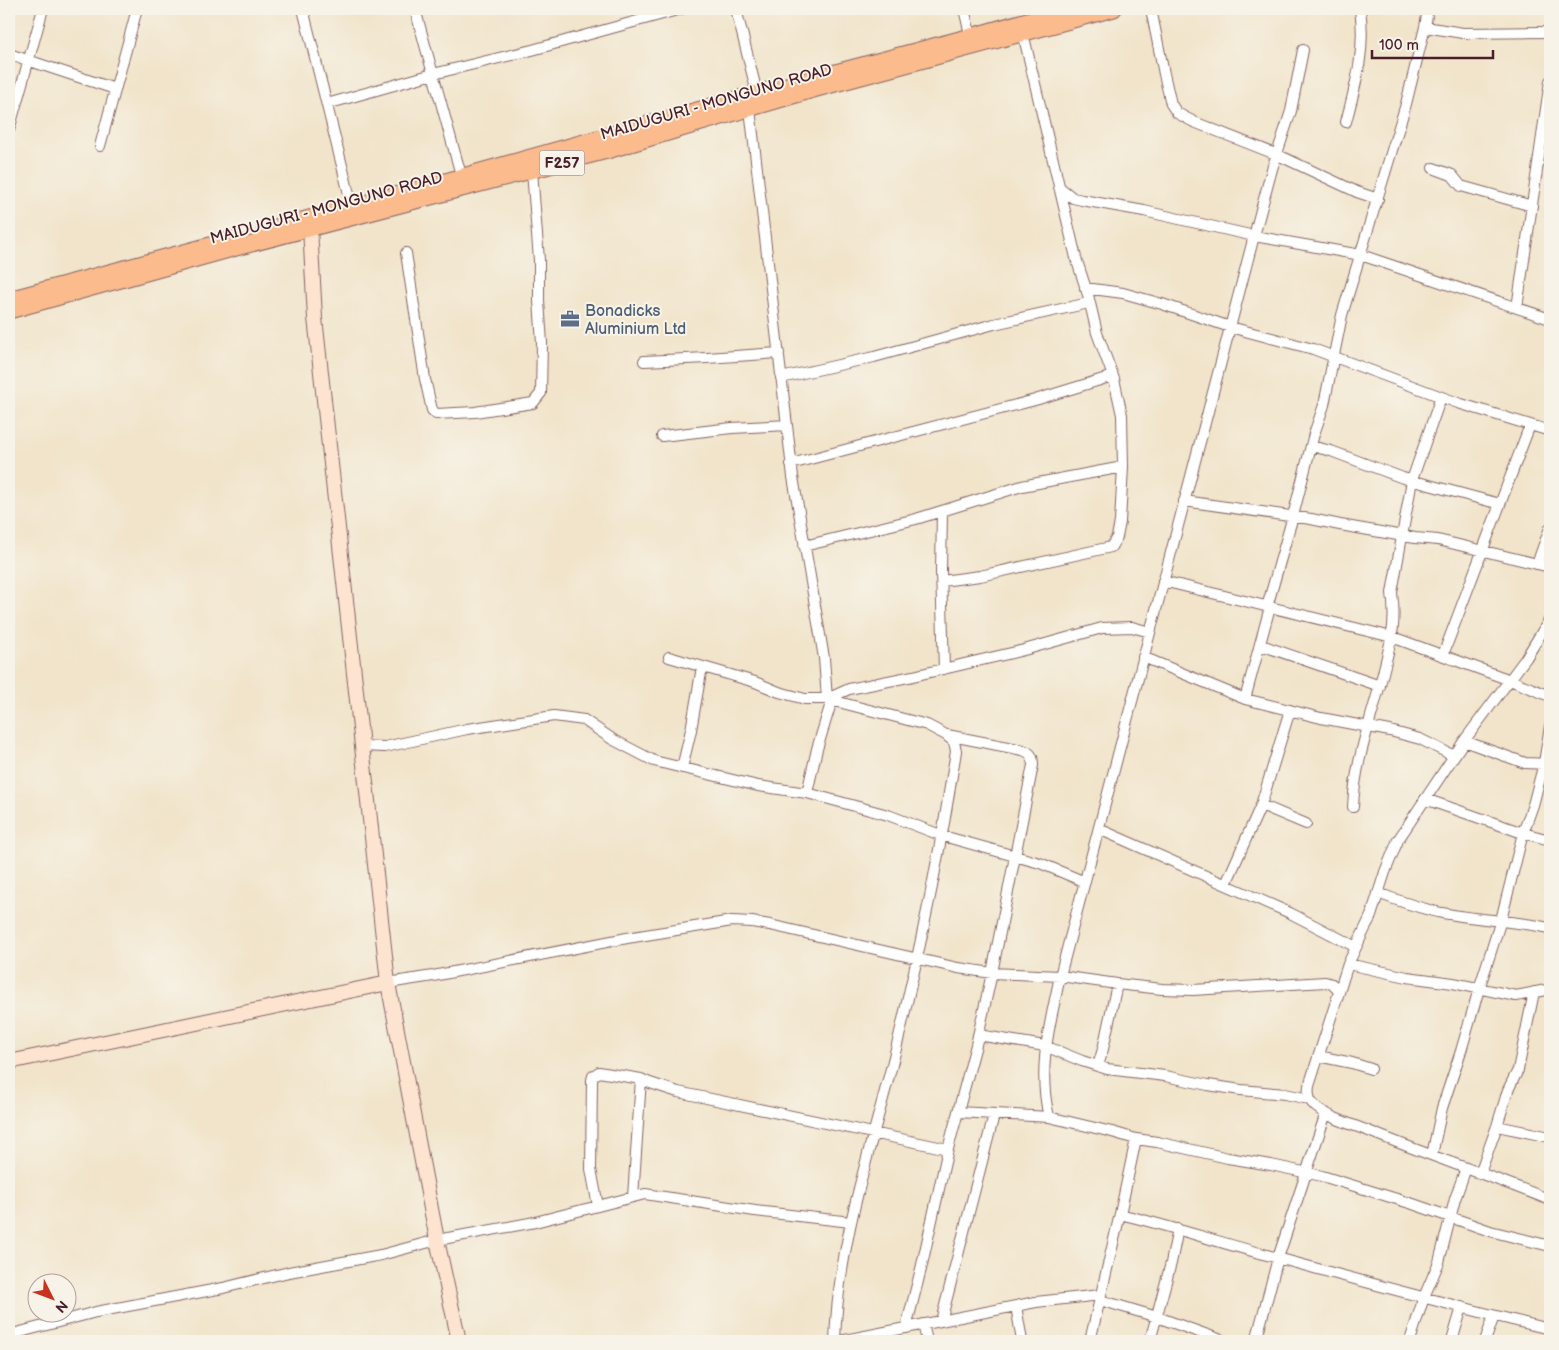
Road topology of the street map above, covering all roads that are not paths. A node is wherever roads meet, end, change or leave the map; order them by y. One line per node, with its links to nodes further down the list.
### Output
1 (42, 9): 20 (street)
2 (137, 9): 23 (street)
3 (302, 9): 25 (street)
4 (415, 9): 21 (street)
5 (681, 9): 13 (street)
6 (736, 9): 24 (street)
7 (964, 9): 17 (street)
8 (1066, 9): 17 (main road, MAIDUGURI - MONGUNO ROAD / F257)
9 (1114, 9): 15 (main road, MAIDUGURI - MONGUNO ROAD / F257)
10 (1150, 9): 31 (street)
11 (1360, 9): 28 (street)
12 (1428, 9): 14 (street)
13 (645, 14): 21 (street)
14 (1425, 27): 16 (street); 36 (street)
15 (1022, 32): 17 (main road, MAIDUGURI - MONGUNO ROAD / F257); 35 (street)
16 (1550, 32)
17 (972, 41): 24 (main road, MAIDUGURI - MONGUNO ROAD / F257); 26 (main road, MAIDUGURI - MONGUNO ROAD / F257)
18 (1303, 50): 31 (street)
19 (9, 54): 20 (street)
20 (28, 60): 23 (street); 29 (street)
21 (433, 74): 25 (street); 34 (street)
22 (1550, 81): 27 (street)
23 (115, 89): 30 (street)
24 (757, 93): 34 (main road, MAIDUGURI - MONGUNO ROAD / F257)
25 (327, 104): 37 (street)
26 (750, 109): 33 (main road, MAIDUGURI - MONGUNO ROAD / F257); 50 (street)
27 (1548, 119): 38 (street)
28 (1346, 122)
29 (9, 130)
30 (100, 146)
31 (1278, 155): 36 (street); 40 (street)
32 (1433, 168): 38 (street)
33 (532, 171): 39 (main road, MAIDUGURI - MONGUNO ROAD / F257); 41 (street)
34 (460, 176): 37 (main road, MAIDUGURI - MONGUNO ROAD / F257)
35 (1059, 187): 40 (street); 43 (street)
36 (1378, 199): 42 (street)
37 (352, 206): 44 (main road, MAIDUGURI - MONGUNO ROAD / F257)
38 (1532, 206): 46 (street)
39 (310, 228): 47 (main road, MAIDUGURI - MONGUNO ROAD / F257); 96 (street)
40 (1254, 236): 42 (street); 49 (street)
41 (406, 253)
42 (1361, 255): 46 (street); 51 (street)
43 (1085, 288): 45 (street); 49 (street)
44 (9, 299)
45 (1089, 303): 53 (street); 54 (street)
46 (1517, 308): 48 (street)
47 (9, 311)
48 (1550, 319)
49 (1230, 327): 51 (street); 64 (street)
50 (779, 353): 52 (street); 54 (street)
51 (1334, 357): 55 (street); 60 (street)
52 (644, 361)
53 (1113, 376): 61 (street); 62 (street)
54 (781, 378): 56 (street)
55 (1441, 397): 57 (street); 63 (street)
56 (787, 425): 59 (street); 61 (street)
57 (1530, 425): 58 (street); 65 (street)
58 (1550, 431)
59 (662, 436)
60 (1311, 446): 63 (street); 67 (street)
61 (791, 464): 70 (street)
62 (1123, 467): 66 (street); 74 (street)
63 (1412, 480): 65 (street); 69 (street)
64 (1184, 501): 67 (street); 75 (street)
65 (1500, 504): 71 (street)
66 (942, 511): 70 (street); 74 (street)
67 (1293, 516): 69 (street); 76 (street)
68 (1550, 528): 72 (street)
69 (1402, 535): 71 (street); 79 (street)
70 (804, 546): 90 (street)
71 (1482, 551): 72 (street); 81 (street)
72 (1537, 564): 73 (street)
73 (1550, 567)
74 (942, 581): 85 (street)
75 (1163, 581): 76 (street); 78 (street)
76 (1269, 607): 79 (street); 80 (street)
77 (1550, 620): 86 (street)
78 (1150, 632): 83 (street); 85 (street)
79 (1392, 637): 81 (street); 87 (street)
80 (1261, 645): 87 (street); 89 (street)
81 (1442, 655): 86 (street)
82 (669, 657): 84 (street)
83 (1143, 657): 89 (street); 105 (street)
84 (702, 667): 90 (street); 99 (street)
85 (944, 669): 90 (street)
86 (1510, 680): 88 (street); 95 (street)
87 (1380, 686): 93 (street)
88 (1550, 696)
89 (1245, 698): 91 (street)
90 (829, 700): 94 (street); 100 (street)
91 (1290, 710): 93 (street); 102 (street)
92 (1550, 726): 98 (street)
93 (1368, 727): 97 (street); 103 (street)
94 (946, 735): 107 (street); 109 (street)
95 (1464, 741): 97 (street); 98 (street)
96 (362, 746): 99 (street); 120 (street)
97 (1454, 756): 101 (street)
98 (1547, 764): 106 (street)
99 (682, 768): 100 (street)
100 (807, 793): 107 (street)
101 (1425, 799): 106 (street); 112 (street)
102 (1260, 805): 104 (street); 111 (street)
103 (1353, 807)
104 (1306, 824)
105 (1098, 829): 110 (street); 111 (street)
106 (1523, 833): 108 (street); 113 (street)
107 (943, 836): 109 (street); 116 (street)
108 (1550, 840)
109 (1016, 856): 110 (street); 118 (street)
110 (1085, 882): 119 (street)
111 (1226, 884): 115 (street)
112 (1378, 893): 113 (street); 115 (street)
113 (1501, 920): 114 (street); 122 (street)
114 (1550, 928)
115 (1356, 947): 117 (street)
116 (918, 959): 118 (street); 120 (street); 139 (street)
117 (1348, 964): 122 (street); 123 (street)
118 (992, 973): 119 (street); 126 (street)
119 (1060, 976): 121 (street); 127 (street)
120 (388, 984): 129 (street); 154 (street)
121 (1117, 984): 123 (street); 130 (street)
122 (1479, 989): 124 (street); 143 (street)
123 (1338, 991): 128 (street)
124 (1534, 992): 125 (street); 138 (street)
125 (1550, 992)
126 (978, 1035): 127 (street); 134 (street)
127 (1045, 1046): 130 (street); 137 (street)
128 (1318, 1056): 131 (street); 133 (street)
129 (9, 1062)
130 (1098, 1066): 133 (street)
131 (1371, 1069)
132 (641, 1079): 139 (street); 147 (street); 149 (street)
133 (1309, 1099): 135 (street)
134 (958, 1112): 136 (street); 142 (street)
135 (1326, 1113): 143 (street); 145 (street)
136 (994, 1115): 137 (street); 163 (street)
137 (1049, 1117): 141 (street)
138 (1497, 1126): 140 (street); 146 (street)
139 (874, 1133): 142 (street); 152 (street)
140 (1550, 1137)
141 (1136, 1139): 145 (street); 150 (street)
142 (948, 1149): 165 (street)
143 (1432, 1155): 144 (street)
144 (1466, 1168): 146 (street); 151 (street)
145 (1307, 1173): 151 (street); 156 (street)
146 (1480, 1173): 148 (street)
147 (633, 1197): 149 (street); 152 (street)
148 (1550, 1200)
149 (598, 1206): 154 (street)
150 (1120, 1214): 153 (street); 157 (street)
151 (1451, 1217): 155 (street); 158 (street)
152 (851, 1222): 169 (street)
153 (1178, 1229): 156 (street); 162 (street)
154 (437, 1240): 167 (street); 168 (street)
155 (1550, 1246)
156 (1278, 1258): 158 (street); 176 (street)
157 (1101, 1297): 159 (street); 162 (street); 173 (street)
158 (1424, 1297): 160 (street); 177 (street)
159 (1016, 1306): 163 (street); 172 (street)
160 (1462, 1307): 161 (street); 178 (street)
161 (1494, 1316): 166 (street); 179 (street)
162 (1156, 1317): 174 (street); 175 (street)
163 (941, 1321): 164 (street)
164 (923, 1324): 165 (street); 171 (street)
165 (906, 1328): 170 (street)
166 (1550, 1329)
167 (9, 1335)
168 (459, 1341)
169 (834, 1341)
170 (840, 1341)
171 (927, 1341)
172 (1022, 1341)
173 (1090, 1341)
174 (1150, 1341)
175 (1224, 1341)
176 (1256, 1341)
177 (1410, 1341)
178 (1452, 1341)
179 (1485, 1341)

